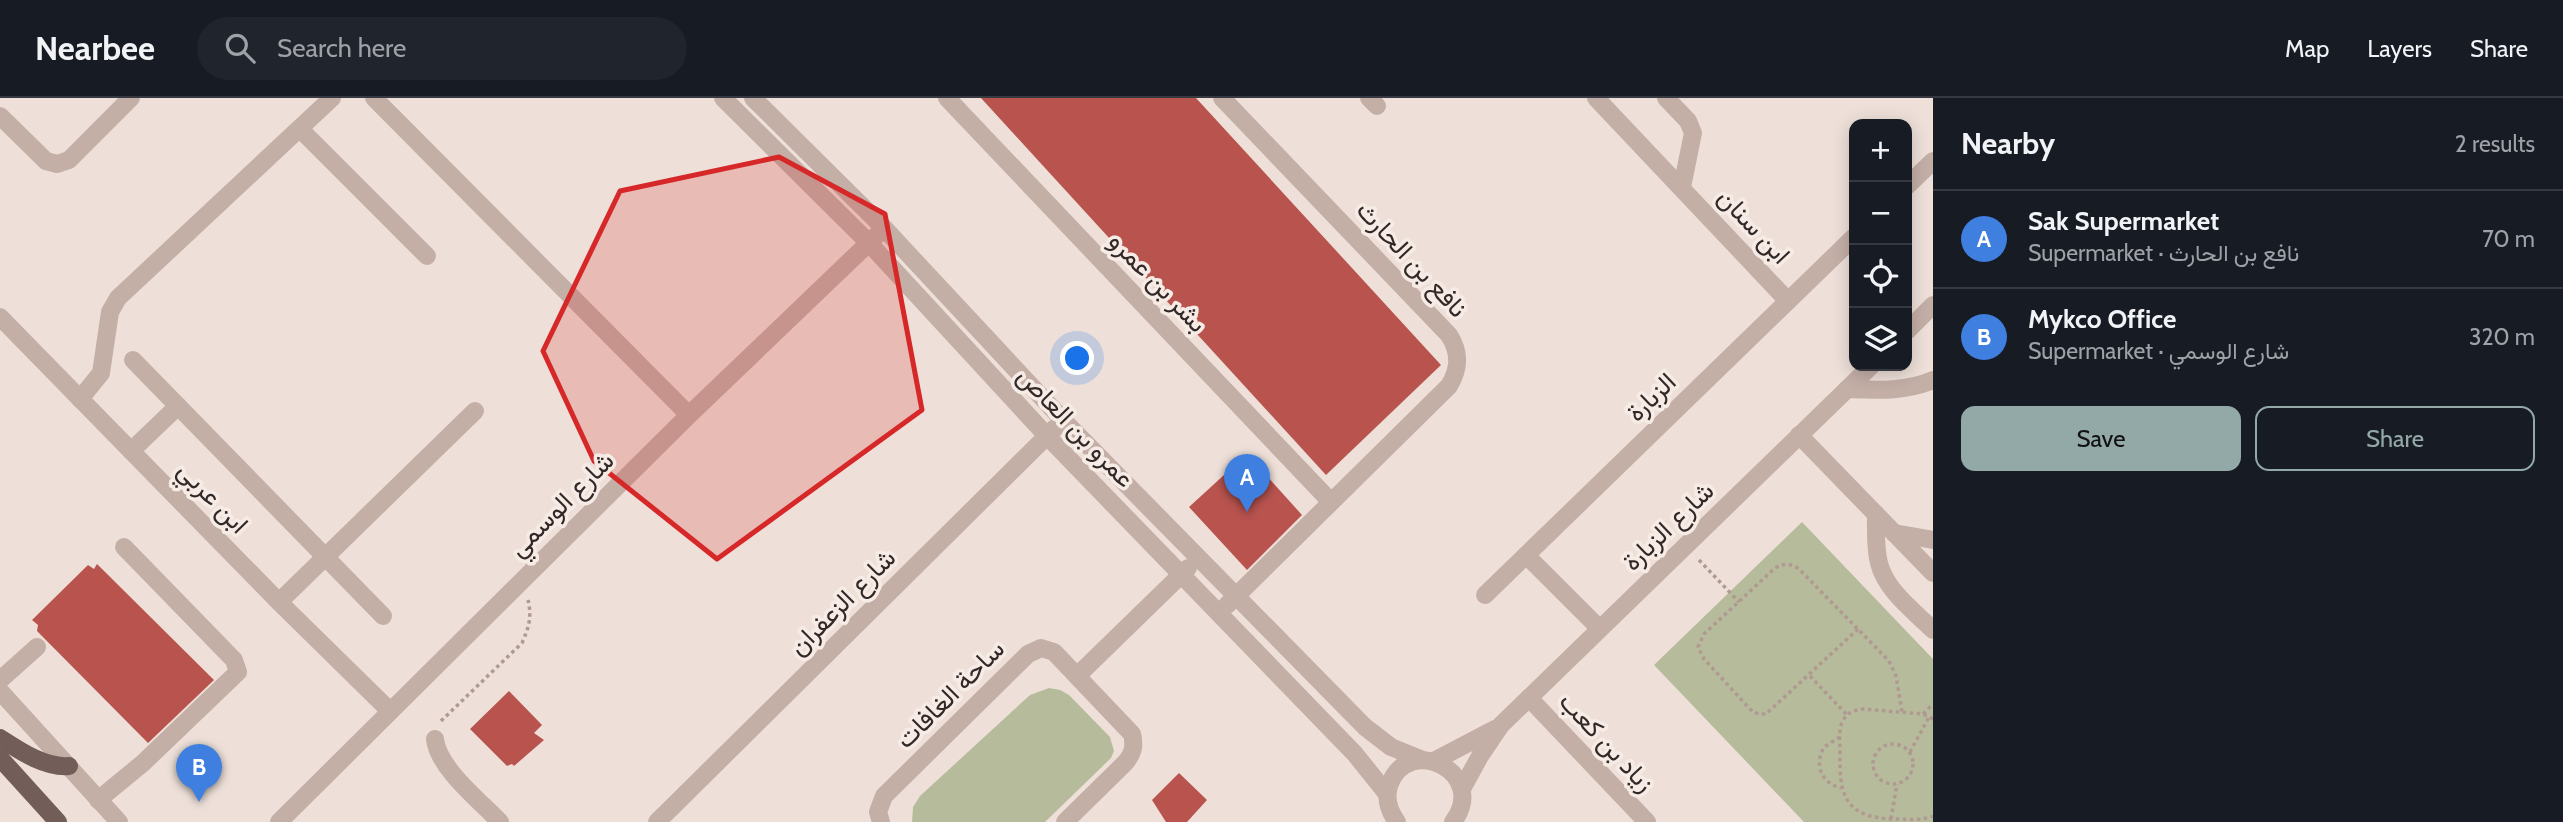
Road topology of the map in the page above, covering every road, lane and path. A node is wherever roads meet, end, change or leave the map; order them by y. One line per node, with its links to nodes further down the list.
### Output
1 (131, 98): 10 (street)
2 (332, 98): 11 (street)
3 (374, 98): 30 (street)
4 (723, 98): 17 (street, عمرو بن العاص)
5 (753, 98): 15 (street, عمرو بن العاص)
6 (947, 98): 35 (street, بشر بن عمرو)
7 (1222, 98): 35 (street, نافع بن الحارث)
8 (1596, 98): 14 (street, ابن سنان)
9 (1666, 98): 14 (street, ابن سنان)
10 (0, 116)
11 (300, 129): 18 (street); 27 (street)
12 (1933, 161): 13 (street)
13 (1911, 182)
14 (1682, 187): 19 (street, ابن سنان)
15 (884, 228): 17 (street, شارع الوسمي); 31 (street, عمرو بن العاص)
16 (1849, 242): 19 (street, الزبارة)
17 (869, 243): 30 (street, شارع الوسمي); 33 (street, عمرو بن العاص)
18 (427, 256)
19 (1788, 301): 41 (street, الزبارة)
20 (1933, 305): 22 (street)
21 (0, 317): 27 (street, ابن عربي)
22 (1912, 326)
23 (133, 360): 28 (street)
24 (1866, 371): 26 (street, شارع الزبارة)
25 (1933, 380): 26 (street)
26 (1847, 389): 32 (street, شارع الزبارة)
27 (80, 398): 34 (street, ابن عربي)
28 (178, 406): 34 (street); 42 (street)
29 (475, 411): 42 (street)
30 (689, 415): 46 (street, شارع الوسمي)
31 (1063, 420): 33 (street, شارع الزعفران); 43 (street, عمرو بن العاص)
32 (1800, 435): 36 (street); 39 (street, شارع الزبارة)
33 (1047, 436): 45 (street, عمرو بن العاص); 88 (street, شارع الزعفران)
34 (131, 451): 49 (street, ابن عربي)
35 (1331, 502): 48 (street, نافع بن الحارث)
36 (1876, 514): 37 (street); 55 (street)
37 (1894, 533): 38 (street); 44 (street)
38 (1933, 540)
39 (1686, 546): 50 (path); 53 (street, شارع الزبارة)
40 (124, 547): 80 (street)
41 (1527, 555): 47 (street, الزبارة); 53 (street)
42 (325, 557): 49 (street); 52 (street)
43 (1198, 558): 45 (street); 48 (street, عمرو بن العاص)
44 (1933, 573)
45 (1182, 575): 51 (street, عمرو بن العاص); 58 (street)
46 (523, 580): 63 (street, شارع الوسمي); 71 (path)
47 (1485, 595)
48 (1235, 597): 51 (street, نافع بن الحارث); 74 (street, عمرو بن العاص)
49 (279, 602): 63 (street, ابن عربي)
50 (1739, 602): 54 (path); 57 (path)
51 (1219, 612): 79 (street, عمرو بن العاص)
52 (383, 616)
53 (1599, 628): 61 (street, شارع الزبارة)
54 (1858, 629): 57 (path); 64 (path)
55 (1933, 630)
56 (37, 647): 59 (street)
57 (1809, 675): 66 (path)
58 (1077, 676): 89 (street, ساحة الغافات); 90 (street, ساحة الغافات)
59 (0, 680)
60 (0, 691): 75 (street)
61 (1530, 698): 68 (street, شارع الزبارة); 92 (street, زياد بن كعب)
62 (1933, 704): 65 (path)
63 (390, 711): 86 (street, شارع الوسمي)
64 (1902, 712): 65 (path); 66 (path)
65 (1923, 714): 67 (path)
66 (1847, 715): 69 (path)
67 (1931, 718): 72 (path)
68 (1502, 725): 74 (street, شارع الزبارة); 78 (street, شارع الزبارة)
69 (1840, 737): 77 (path); 77 (path)
70 (0, 738): 75 (main road)
71 (435, 739): 87 (street)
72 (1910, 752): 76 (path); 76 (path)
73 (0, 758): 84 (main road)
74 (1428, 760): 78 (street, عمرو بن العاص); 79 (street, شارع الزبارة)
75 (69, 766): 80 (street)
76 (1897, 784): 83 (path)
77 (1841, 788): 83 (path)
78 (1462, 789): 82 (street)
79 (1387, 794): 91 (street)
80 (99, 800): 85 (street)
81 (1933, 816): 83 (path)
82 (1459, 818)
83 (1891, 818): 93 (path); 94 (path)
84 (58, 822)
85 (119, 822)
86 (279, 822)
87 (500, 822)
88 (656, 822)
89 (881, 822)
90 (1065, 822)
91 (1396, 822)
92 (1647, 822)
93 (1880, 822)
94 (1903, 822)

